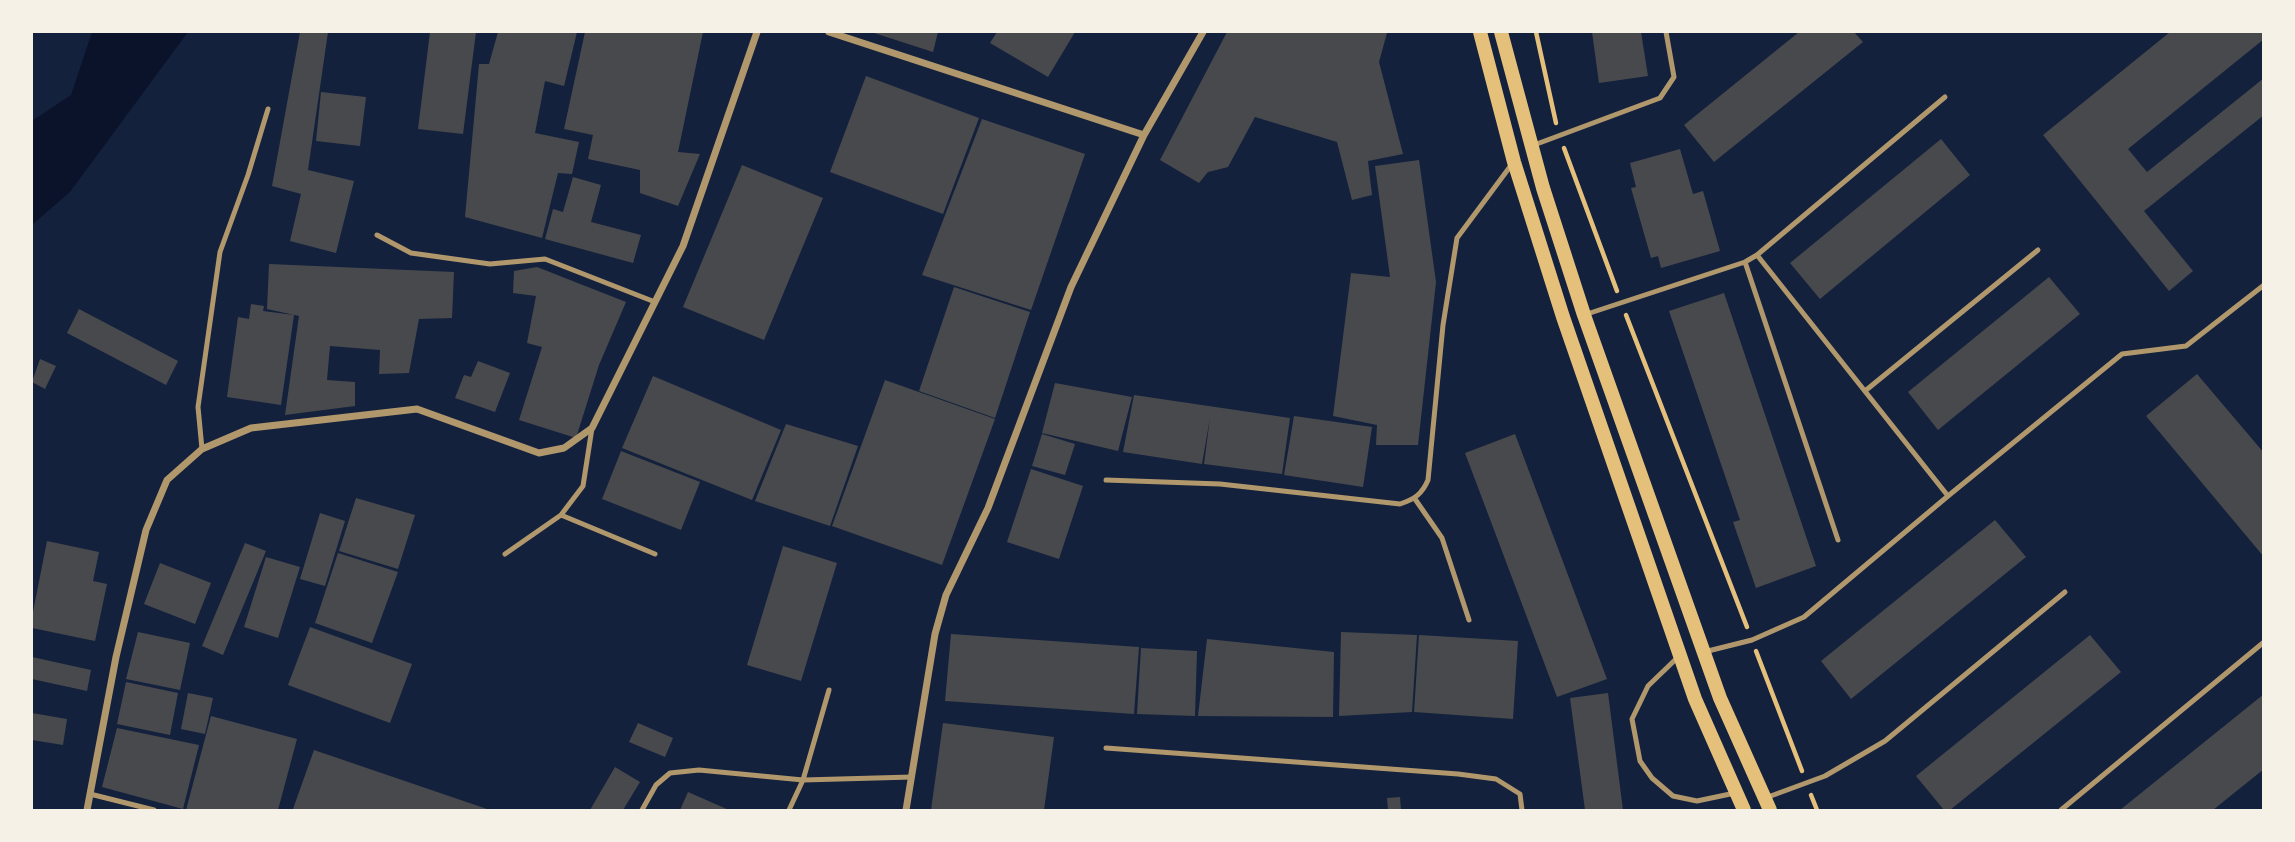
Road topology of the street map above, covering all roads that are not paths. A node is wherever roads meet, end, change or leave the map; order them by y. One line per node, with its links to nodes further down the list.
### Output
1 (757, 32): 17 (street)
2 (829, 32): 9 (street)
3 (1203, 32): 9 (street)
4 (1480, 32): 11 (main road)
5 (1501, 32): 10 (main road)
6 (1666, 32): 10 (lane)
7 (1945, 97): 14 (lane)
8 (268, 109): 21 (lane)
9 (1144, 135): 36 (street)
10 (1531, 146): 18 (main road)
11 (1514, 162): 24 (lane); 33 (main road)
12 (377, 235): 17 (lane)
13 (2038, 250): 19 (lane)
14 (1757, 255): 15 (lane); 19 (lane)
15 (1745, 262): 18 (lane); 26 (lane)
16 (2263, 285): 23 (lane)
17 (655, 302): 20 (street)
18 (1584, 316): 32 (main road)
19 (1865, 391): 23 (lane)
20 (592, 428): 21 (street); 25 (lane)
21 (202, 449): 39 (street)
22 (1106, 480): 24 (lane)
23 (1948, 496): 32 (lane)
24 (1415, 499): 30 (lane)
25 (561, 515): 27 (lane); 28 (lane)
26 (1838, 540)
27 (505, 554)
28 (654, 554)
29 (2065, 592): 40 (lane)
30 (1469, 620)
31 (2263, 642): 48 (lane)
32 (1704, 653): 40 (main road)
33 (1680, 656): 38 (main road); 38 (lane)
34 (828, 690): 37 (lane)
35 (1106, 748): 46 (lane)
36 (912, 777): 37 (lane); 45 (street)
37 (803, 780): 43 (lane); 44 (lane)
38 (1737, 793): 47 (main road)
39 (90, 794): 41 (street); 42 (lane)
40 (1767, 804)
41 (87, 810)
42 (153, 810)
43 (642, 810)
44 (789, 810)
45 (906, 810)
46 (1522, 810)
47 (1744, 810)
48 (2061, 810)

